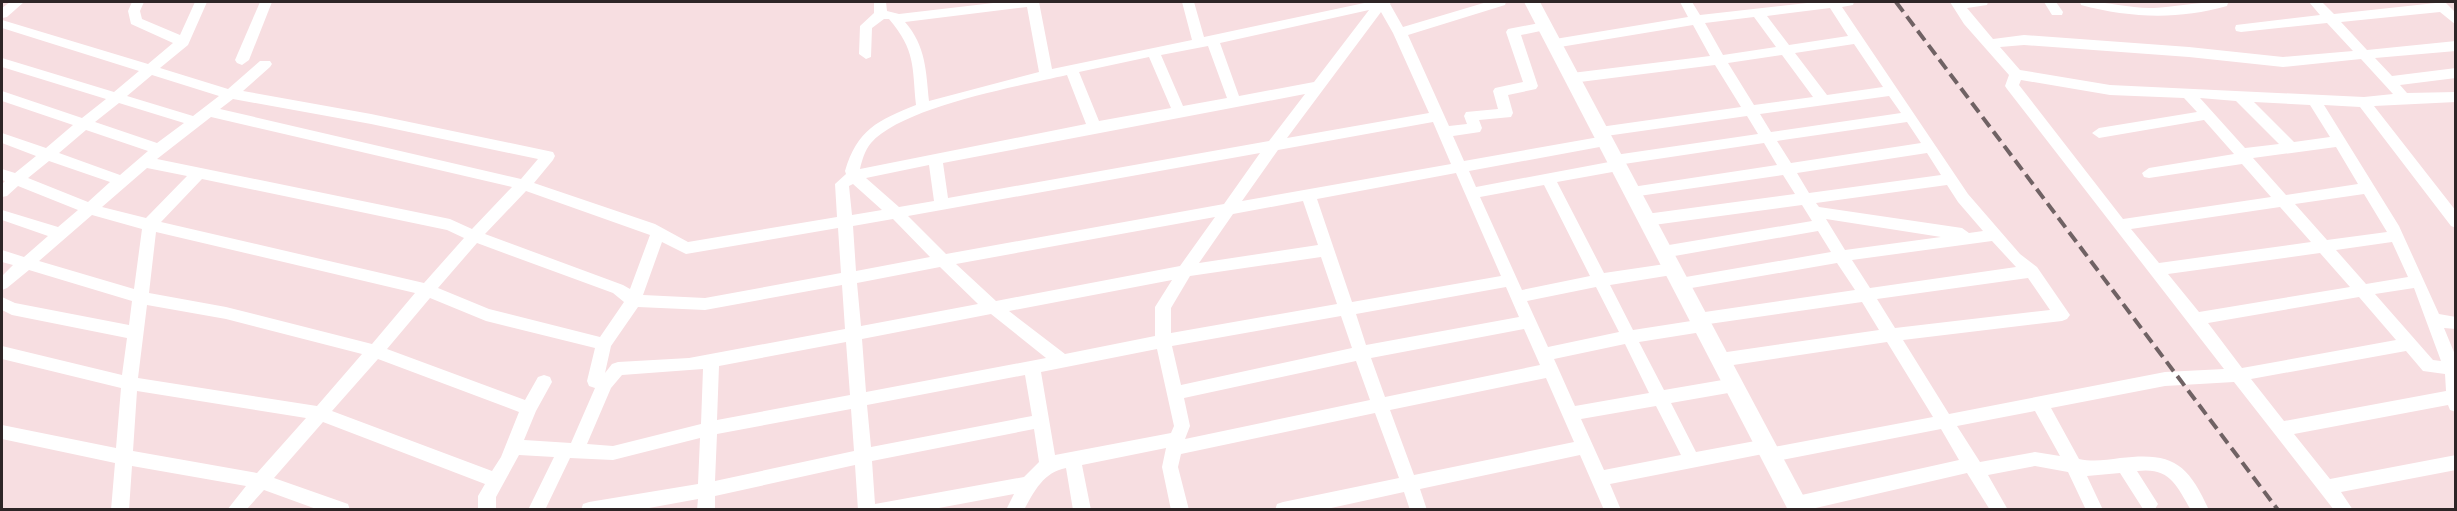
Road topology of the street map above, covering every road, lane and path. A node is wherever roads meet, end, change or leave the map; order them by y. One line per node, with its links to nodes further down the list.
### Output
1 (18, 2): 20 (street)
2 (138, 2): 31 (street)
3 (201, 2): 31 (street)
4 (266, 2): 38 (street)
5 (1032, 2): 22 (street); 45 (street)
6 (1188, 2): 30 (street)
7 (1383, 2): 27 (street); 30 (street); 49 (street)
8 (1500, 2): 27 (street)
9 (1532, 2): 28 (main road)
10 (1686, 2): 23 (street)
11 (1838, 2): 19 (street); 29 (street)
12 (1982, 2): 15 (street)
13 (2086, 2): 16 (street)
14 (2315, 2): 21 (street)
15 (1957, 3): 32 (street)
16 (2222, 3)
17 (2440, 4): 21 (street); 24 (street)
18 (880, 8): 22 (street); 36 (street)
19 (1762, 9): 23 (street); 35 (street)
20 (2, 14)
21 (2331, 18): 26 (street); 37 (street)
22 (896, 19): 62 (street)
23 (1696, 20): 28 (street); 39 (street)
24 (2456, 21)
25 (2, 24): 43 (street)
26 (2241, 28)
27 (1400, 33): 67 (street)
28 (1549, 34): 47 (main road); 72 (street)
29 (1857, 39): 35 (street); 50 (street)
30 (1205, 41): 34 (street); 60 (street)
31 (183, 42): 43 (street)
32 (1991, 44): 37 (street); 46 (street)
33 (2456, 46): 37 (street)
34 (1153, 51): 42 (street); 65 (street)
35 (1784, 51): 39 (street); 58 (street)
36 (866, 54)
37 (2366, 54): 48 (street)
38 (242, 60)
39 (1719, 60): 47 (street); 63 (street)
40 (2, 62): 54 (street)
41 (265, 64): 51 (street)
42 (1071, 68): 45 (street); 71 (street)
43 (149, 70): 51 (street); 54 (street)
44 (2456, 73): 48 (street)
45 (1046, 74): 62 (street)
46 (2016, 74): 52 (street); 114 (street)
47 (1572, 78): 74 (main road)
48 (2391, 81): 57 (street)
49 (1320, 86): 60 (street); 78 (street)
50 (1892, 91): 58 (street); 68 (street)
51 (230, 93): 64 (street); 97 (street)
52 (2188, 93): 55 (street); 66 (street)
53 (2, 96): 70 (street)
54 (118, 96): 69 (street); 70 (street)
55 (2240, 97): 59 (street); 80 (street)
56 (2456, 97): 57 (street)
57 (2404, 98): 61 (street)
58 (1822, 100): 63 (street)
59 (2314, 100): 61 (street); 77 (street)
60 (1235, 102): 65 (street)
61 (2364, 102): 112 (street)
62 (923, 108): 92 (street)
63 (1750, 110): 74 (street); 75 (street)
64 (207, 111): 69 (street); 97 (street)
65 (1179, 112): 71 (street)
66 (2207, 115): 73 (street); 83 (street)
67 (1437, 116): 72 (street); 78 (street)
68 (1910, 117): 75 (street); 79 (street)
69 (195, 121): 81 (street)
70 (84, 124): 81 (street); 82 (street)
71 (1094, 127): 84 (street)
72 (1444, 132): 87 (street)
73 (2098, 133)
74 (1603, 136): 86 (main road); 87 (street)
75 (1767, 136): 86 (street); 88 (street)
76 (2, 138): 82 (street)
77 (2341, 141): 80 (street); 98 (street)
78 (1272, 147): 104 (street); 105 (street)
79 (1931, 147): 88 (street); 95 (street)
80 (2292, 148): 83 (street)
81 (159, 149): 85 (street)
82 (49, 153): 94 (street); 96 (street)
83 (2243, 156): 90 (street); 103 (street)
84 (935, 159): 92 (street); 104 (street)
85 (145, 162): 89 (street); 96 (street)
86 (1617, 163): 93 (street); 100 (main road)
87 (1459, 166): 101 (street); 102 (street)
88 (1786, 167): 100 (street); 107 (street)
89 (200, 172): 113 (street); 117 (street)
90 (2149, 173)
91 (2, 174): 94 (street)
92 (855, 175): 108 (street); 111 (street)
93 (1548, 178): 101 (street); 132 (street)
94 (17, 179): 99 (street); 106 (street)
95 (1951, 179): 107 (street); 118 (street)
96 (122, 181): 106 (street)
97 (525, 185): 115 (street); 117 (street)
98 (2368, 188): 103 (street); 119 (street)
99 (2, 192)
100 (1632, 192): 110 (main road)
101 (1471, 193): 131 (street)
102 (1308, 194): 105 (street); 121 (street)
103 (2283, 201): 114 (street); 120 (street)
104 (942, 205): 108 (street)
105 (1230, 208): 124 (street); 128 (street)
106 (90, 209): 113 (street); 116 (street)
107 (1814, 212): 110 (street); 118 (street); 123 (street); 126 (street)
108 (896, 213): 111 (street); 124 (street)
109 (2, 215): 116 (street)
110 (1646, 220): 126 (main road)
111 (845, 222): 115 (street); 130 (street)
112 (2456, 222)
113 (150, 224): 135 (street); 139 (street)
114 (2119, 225): 127 (street)
115 (658, 233): 140 (street)
116 (61, 234): 125 (street)
117 (474, 236): 135 (street); 140 (street)
118 (1987, 236): 123 (street); 129 (street)
119 (2397, 236): 120 (street); 133 (street)
120 (2323, 246): 127 (street); 136 (street)
121 (1327, 250): 128 (street); 143 (street)
122 (2, 256): 125 (street)
123 (1841, 256): 126 (street); 137 (street)
124 (944, 262): 130 (street); 142 (street)
125 (25, 264): 134 (street); 139 (street)
126 (1672, 268): 132 (street); 147 (main road)
127 (2154, 270): 144 (street)
128 (1185, 271): 142 (street); 153 (street)
129 (2032, 271): 137 (street); 151 (street)
130 (850, 278): 140 (street); 150 (street)
131 (1511, 279): 138 (street); 143 (street)
132 (1600, 280): 138 (street); 152 (street)
133 (2418, 281): 136 (street); 145 (street)
134 (2, 285)
135 (427, 291): 154 (street); 156 (street)
136 (2364, 292): 144 (street); 155 (street)
137 (1865, 294): 147 (street); 151 (street)
138 (1517, 297): 146 (street)
139 (142, 298): 149 (street); 156 (street)
140 (634, 300): 154 (street)
141 (2, 303): 149 (street)
142 (994, 308): 150 (street); 161 (street)
143 (1348, 308): 153 (street); 158 (street)
144 (2196, 319): 165 (street)
145 (2434, 320): 148 (street); 164 (street)
146 (1528, 322): 158 (street); 162 (street)
147 (1700, 322): 152 (street); 159 (main road)
148 (2456, 323)
149 (137, 333): 167 (street)
150 (855, 334): 160 (street); 173 (street)
151 (1893, 335): 159 (street); 180 (street)
152 (1629, 337): 162 (street); 171 (street)
153 (1163, 341): 161 (street); 170 (street)
154 (604, 344): 168 (street)
155 (2410, 344): 164 (street); 165 (street)
156 (375, 351): 176 (street); 177 (street)
157 (2, 353): 167 (street)
158 (1361, 353): 170 (street); 175 (street)
159 (1720, 360): 169 (main road)
160 (711, 361): 168 (street); 181 (street)
161 (1062, 361): 163 (street)
162 (1546, 362): 175 (street); 178 (street)
163 (1032, 367): 173 (street); 179 (street)
164 (2454, 369): 172 (street)
165 (2238, 375): 174 (street); 182 (street)
166 (544, 382): 176 (street)
167 (129, 383): 177 (street); 190 (street)
168 (606, 384): 187 (street)
169 (1734, 385): 171 (street); 188 (main road)
170 (1175, 393): 184 (street)
171 (1660, 399): 178 (street); 192 (street)
172 (2455, 401): 182 (street)
173 (859, 402): 181 (street); 189 (street)
174 (2040, 404): 180 (street); 195 (street)
175 (1381, 405): 184 (street); 202 (street)
176 (529, 408): 185 (street)
177 (321, 414): 199 (street); 200 (street)
178 (1569, 414): 186 (street)
179 (1041, 421): 189 (street); 194 (street)
180 (1946, 421): 188 (street); 197 (street)
181 (708, 429): 187 (street); 204 (street)
182 (2281, 429): 203 (street)
183 (2, 432): 190 (street)
184 (1175, 443): 191 (street); 218 (street)
185 (513, 447): 187 (street); 199 (street)
186 (1584, 447): 198 (street); 202 (street)
187 (570, 451): 211 (street)
188 (1768, 451): 192 (street); 206 (main road)
189 (863, 456): 204 (street); 214 (street)
190 (123, 458): 200 (street); 207 (street)
191 (1073, 459): 194 (street); 217 (street)
192 (1692, 460): 198 (street)
193 (2456, 462): 203 (street)
194 (1048, 464): 201 (street)
195 (2073, 465): 196 (street); 197 (street); 223 (street)
196 (2124, 465): 205 (street); 224 (street)
197 (1975, 467): 206 (street); 222 (street)
198 (1598, 478): 221 (street)
199 (496, 480): 210 (street)
200 (260, 481): 208 (street); 209 (street)
201 (1029, 484): 215 (street); 216 (street)
202 (1410, 484): 219 (street); 220 (street)
203 (2327, 487): 225 (street)
204 (706, 490): 212 (street); 213 (street)
205 (2149, 504)
206 (1799, 507)
207 (120, 510)
208 (235, 510)
209 (342, 510)
210 (487, 510)
211 (536, 510)
212 (590, 510)
213 (706, 510)
214 (867, 510)
215 (881, 510)
216 (1014, 510)
217 (1082, 510)
218 (1180, 510)
219 (1283, 510)
220 (1419, 510)
221 (1613, 510)
222 (2000, 510)
223 (2095, 510)
224 (2201, 510)
225 (2345, 510)

